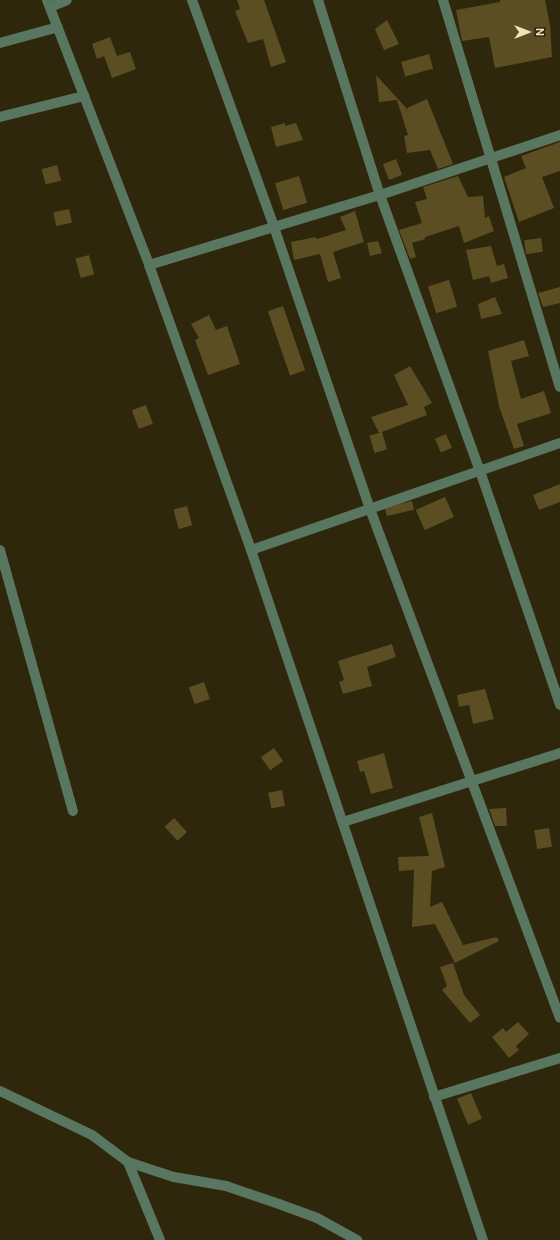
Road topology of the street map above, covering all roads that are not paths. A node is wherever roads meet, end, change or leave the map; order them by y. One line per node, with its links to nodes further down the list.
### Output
1 (67, 0): 5 (street)
2 (192, 0): 13 (street)
3 (318, 0): 12 (street)
4 (443, 0): 11 (street)
5 (49, 3): 6 (street)
6 (58, 28): 7 (street); 8 (street)
7 (0, 43)
8 (84, 96): 9 (street); 14 (street)
9 (0, 117)
10 (560, 135): 11 (street)
11 (490, 158): 12 (street); 15 (street)
12 (380, 194): 13 (street); 17 (street)
13 (274, 227): 14 (street); 18 (street)
14 (149, 265): 20 (street)
15 (560, 387)
16 (560, 443): 17 (street)
17 (480, 471): 18 (street); 21 (street)
18 (370, 509): 20 (street); 23 (street)
19 (0, 550): 24 (street)
20 (251, 550): 25 (street)
21 (560, 705)
22 (560, 753): 23 (street)
23 (472, 781): 25 (street); 26 (street)
24 (74, 811)
25 (343, 822): 29 (street)
26 (560, 1018)
27 (560, 1059): 29 (street)
28 (0, 1091): 30 (street)
29 (434, 1097): 33 (street)
30 (128, 1162): 31 (street); 32 (street)
31 (160, 1240)
32 (357, 1240)
33 (483, 1240)

